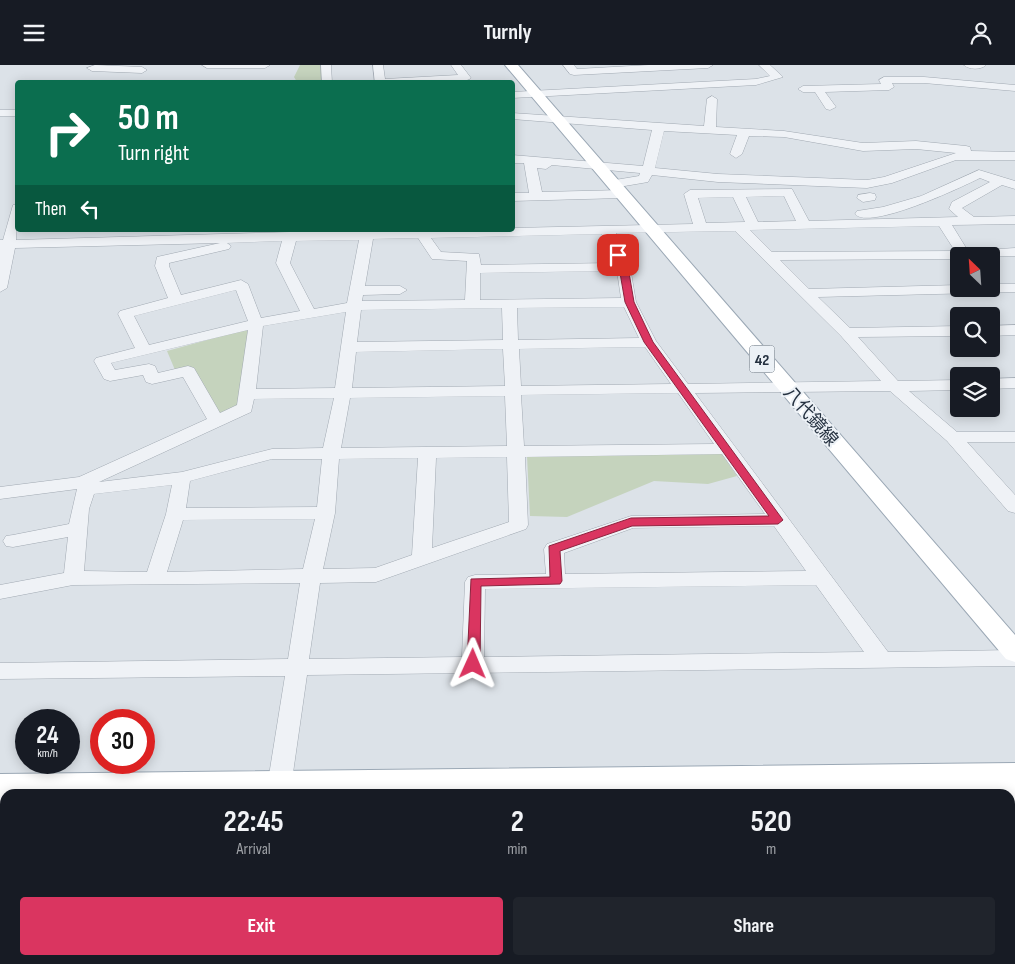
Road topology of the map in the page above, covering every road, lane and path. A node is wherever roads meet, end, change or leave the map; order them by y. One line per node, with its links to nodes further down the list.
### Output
1 (207, 65): 2 (street)
2 (265, 65)
3 (326, 65): 15 (street)
4 (378, 65): 16 (street)
5 (456, 65): 17 (street)
6 (511, 65): 23 (main road, 八代鏡線 / 42)
7 (568, 65): 12 (street)
8 (708, 65): 12 (street)
9 (764, 65): 19 (street)
10 (969, 65): 11 (street)
11 (981, 65)
12 (650, 68): 19 (street)
13 (91, 70): 14 (street)
14 (142, 70)
15 (327, 80)
16 (380, 80)
17 (441, 80)
18 (1015, 81): 20 (street)
19 (663, 87): 23 (street)
20 (1015, 87): 22 (street)
21 (803, 89): 22 (street)
22 (818, 89): 26 (street)
23 (536, 94): 24 (street); 30 (main road, 八代鏡線 / 42)
24 (515, 95)
25 (712, 99): 32 (street)
26 (830, 107)
27 (0, 113): 28 (street)
28 (15, 113)
29 (515, 116): 30 (street)
30 (559, 120): 31 (street); 39 (main road, 八代鏡線 / 42)
31 (659, 126): 32 (street); 42 (street)
32 (710, 129): 33 (street)
33 (744, 132): 34 (street); 35 (street)
34 (736, 154)
35 (977, 154): 36 (street); 42 (street)
36 (1015, 156)
37 (515, 159): 39 (street)
38 (1015, 161): 43 (street)
39 (598, 167): 40 (street); 42 (street); 46 (main road, 八代鏡線 / 42)
40 (531, 168): 41 (street); 48 (street)
41 (515, 169)
42 (648, 170): 46 (street)
43 (979, 173): 44 (street); 51 (street)
44 (1000, 181): 45 (street); 53 (street)
45 (1015, 185)
46 (618, 189): 48 (street); 61 (main road, 八代鏡線 / 42)
47 (738, 193): 57 (street); 59 (street); 60 (street)
48 (536, 196): 49 (street)
49 (515, 197)
50 (869, 197): 51 (street)
51 (884, 211): 55 (street)
52 (1015, 220): 53 (street)
53 (971, 221): 54 (street)
54 (942, 222): 55 (street); 73 (street)
55 (846, 224): 57 (street)
56 (14, 225): 72 (street)
57 (805, 225): 59 (street)
58 (738, 226): 59 (street); 60 (street); 77 (street)
59 (753, 226)
60 (702, 227): 61 (street)
61 (652, 228): 62 (street); 105 (main road, 八代鏡線 / 42)
62 (607, 229): 63 (street); 78 (street)
63 (515, 230)
64 (368, 232): 66 (street); 71 (street); 86 (street)
65 (438, 232): 66 (street)
66 (421, 233): 79 (street)
67 (188, 234): 69 (street); 70 (street)
68 (122, 235): 69 (street); 72 (street)
69 (162, 235)
70 (241, 237): 71 (street); 87 (street)
71 (290, 237): 91 (street)
72 (5, 244): 80 (street)
73 (959, 247)
74 (1015, 252): 75 (street)
75 (1000, 253)
76 (950, 255): 77 (street)
77 (768, 256): 85 (street)
78 (623, 267): 79 (street); 88 (street)
79 (472, 269): 89 (street)
80 (0, 288)
81 (1015, 288): 82 (street)
82 (1000, 289)
83 (950, 290): 85 (street)
84 (400, 291): 86 (street)
85 (806, 293): 96 (street)
86 (355, 298): 89 (street); 91 (street); 99 (street)
87 (176, 300): 92 (street); 100 (street)
88 (629, 302): 90 (street); 97 (street)
89 (472, 304): 90 (street)
90 (509, 304): 98 (street)
91 (308, 312): 92 (street)
92 (256, 323): 100 (street); 109 (street)
93 (1015, 330): 95 (street)
94 (950, 331): 96 (street)
95 (1000, 331)
96 (846, 333): 104 (street)
97 (649, 342): 98 (street); 106 (street)
98 (512, 344): 99 (street); 107 (street)
99 (349, 347): 108 (street)
100 (145, 351): 110 (street)
101 (1015, 383): 102 (street)
102 (1000, 384)
103 (950, 385): 104 (street)
104 (895, 387): 105 (street); 111 (street)
105 (786, 388): 106 (street); 133 (main road, 八代鏡線 / 42)
106 (683, 390): 107 (street); 113 (street)
107 (513, 391): 108 (street); 114 (street)
108 (343, 392): 109 (street); 116 (street)
109 (247, 394): 110 (street)
110 (217, 422): 118 (street)
111 (953, 437): 112 (street); 120 (street)
112 (1015, 437)
113 (726, 449): 114 (street); 123 (street)
114 (516, 451): 115 (street); 126 (street)
115 (427, 452): 116 (street); 126 (street)
116 (331, 453): 117 (street); 121 (street)
117 (182, 478): 118 (street); 122 (street)
118 (85, 485): 119 (street); 124 (street)
119 (0, 493)
120 (1014, 505)
121 (326, 513): 122 (street); 127 (street)
122 (175, 514): 130 (street)
123 (778, 520): 129 (street); 131 (street)
124 (79, 528): 125 (street); 128 (street)
125 (13, 541)
126 (422, 559): 127 (street)
127 (311, 577): 130 (street); 137 (street)
128 (72, 578): 130 (street); 132 (street)
129 (821, 578): 131 (street); 135 (street)
130 (155, 579)
131 (556, 581): 136 (street)
132 (0, 591)
133 (1015, 652)
134 (1015, 658): 135 (street)
135 (882, 660): 136 (street)
136 (473, 664): 137 (street)
137 (298, 668): 138 (street); 141 (street)
138 (0, 671)
139 (1015, 775): 141 (main road)
140 (0, 786): 141 (main road)
141 (279, 789)

